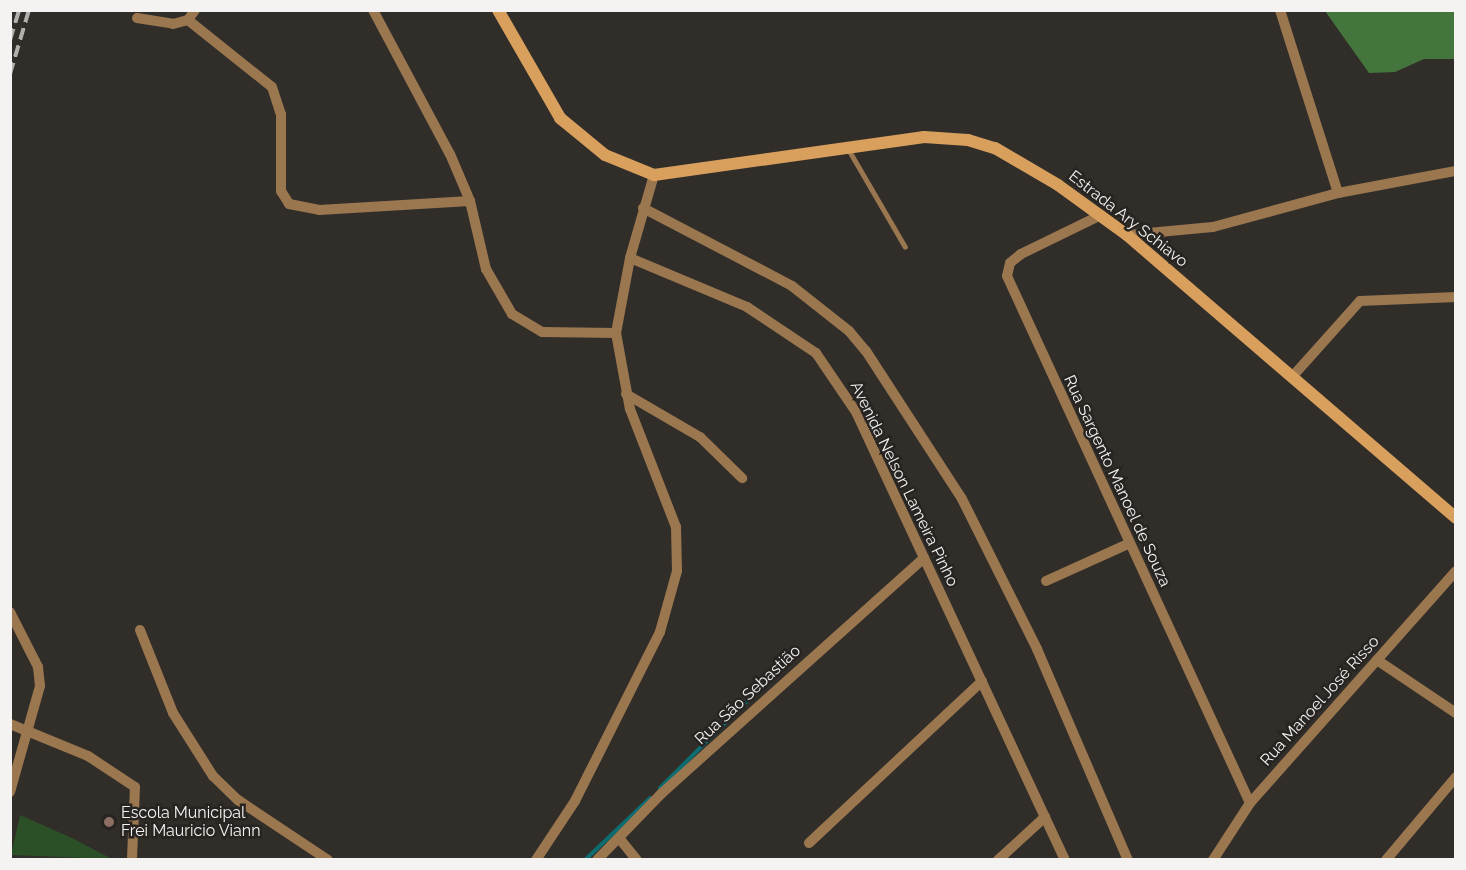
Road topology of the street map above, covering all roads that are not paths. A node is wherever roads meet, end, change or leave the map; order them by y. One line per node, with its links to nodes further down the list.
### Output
1 (195, 10): 6 (street)
2 (373, 10): 11 (street)
3 (498, 10): 9 (main road, Estrada Ary Schiavo)
4 (1280, 10): 10 (street)
5 (137, 18): 6 (street)
6 (188, 20): 11 (street)
7 (848, 149): 9 (main road, Estrada Ary Schiavo); 13 (main road, Estrada Ary Schiavo); 15 (lane)
8 (1455, 171): 10 (street)
9 (654, 175): 12 (street)
10 (1338, 193): 14 (street)
11 (470, 201): 18 (street)
12 (643, 208): 16 (street); 48 (street)
13 (1101, 215): 14 (main road, Estrada Ary Schiavo); 23 (street, Rua Sargento Manoel de Souza)
14 (1127, 235): 19 (main road, Estrada Ary Schiavo)
15 (905, 247)
16 (630, 258): 18 (street); 24 (street, Avenida Nelson Lameira Pinho)
17 (1455, 297): 19 (street)
18 (616, 333): 20 (street)
19 (1292, 377): 22 (main road, Estrada Ary Schiavo)
20 (626, 394): 21 (street); 43 (street)
21 (742, 478)
22 (1455, 519)
23 (1130, 543): 26 (street); 36 (street, Rua Sargento Manoel de Souza)
24 (924, 558): 30 (street, Avenida Nelson Lameira Pinho); 38 (street, Rua São Sebastião)
25 (1455, 571): 29 (street, Rua Manoel José Risso)
26 (1046, 581)
27 (10, 612): 33 (street)
28 (140, 630): 42 (street)
29 (1377, 660): 31 (street); 36 (street, Rua Manoel José Risso)
30 (982, 681): 37 (street, Avenida Nelson Lameira Pinho); 39 (street)
31 (1455, 713)
32 (10, 724): 33 (street)
33 (31, 731): 35 (street); 41 (street)
34 (1455, 777): 49 (street)
35 (10, 792)
36 (1250, 803): 40 (street, Rua Manoel José Risso)
37 (1045, 817): 46 (street); 47 (street, Avenida Nelson Lameira Pinho)
38 (619, 838): 44 (street, Rua São Sebastião); 45 (street)
39 (809, 843)
40 (1213, 857)
41 (132, 860)
42 (328, 860)
43 (536, 860)
44 (597, 860)
45 (637, 860)
46 (998, 860)
47 (1065, 860)
48 (1128, 860)
49 (1386, 860)

